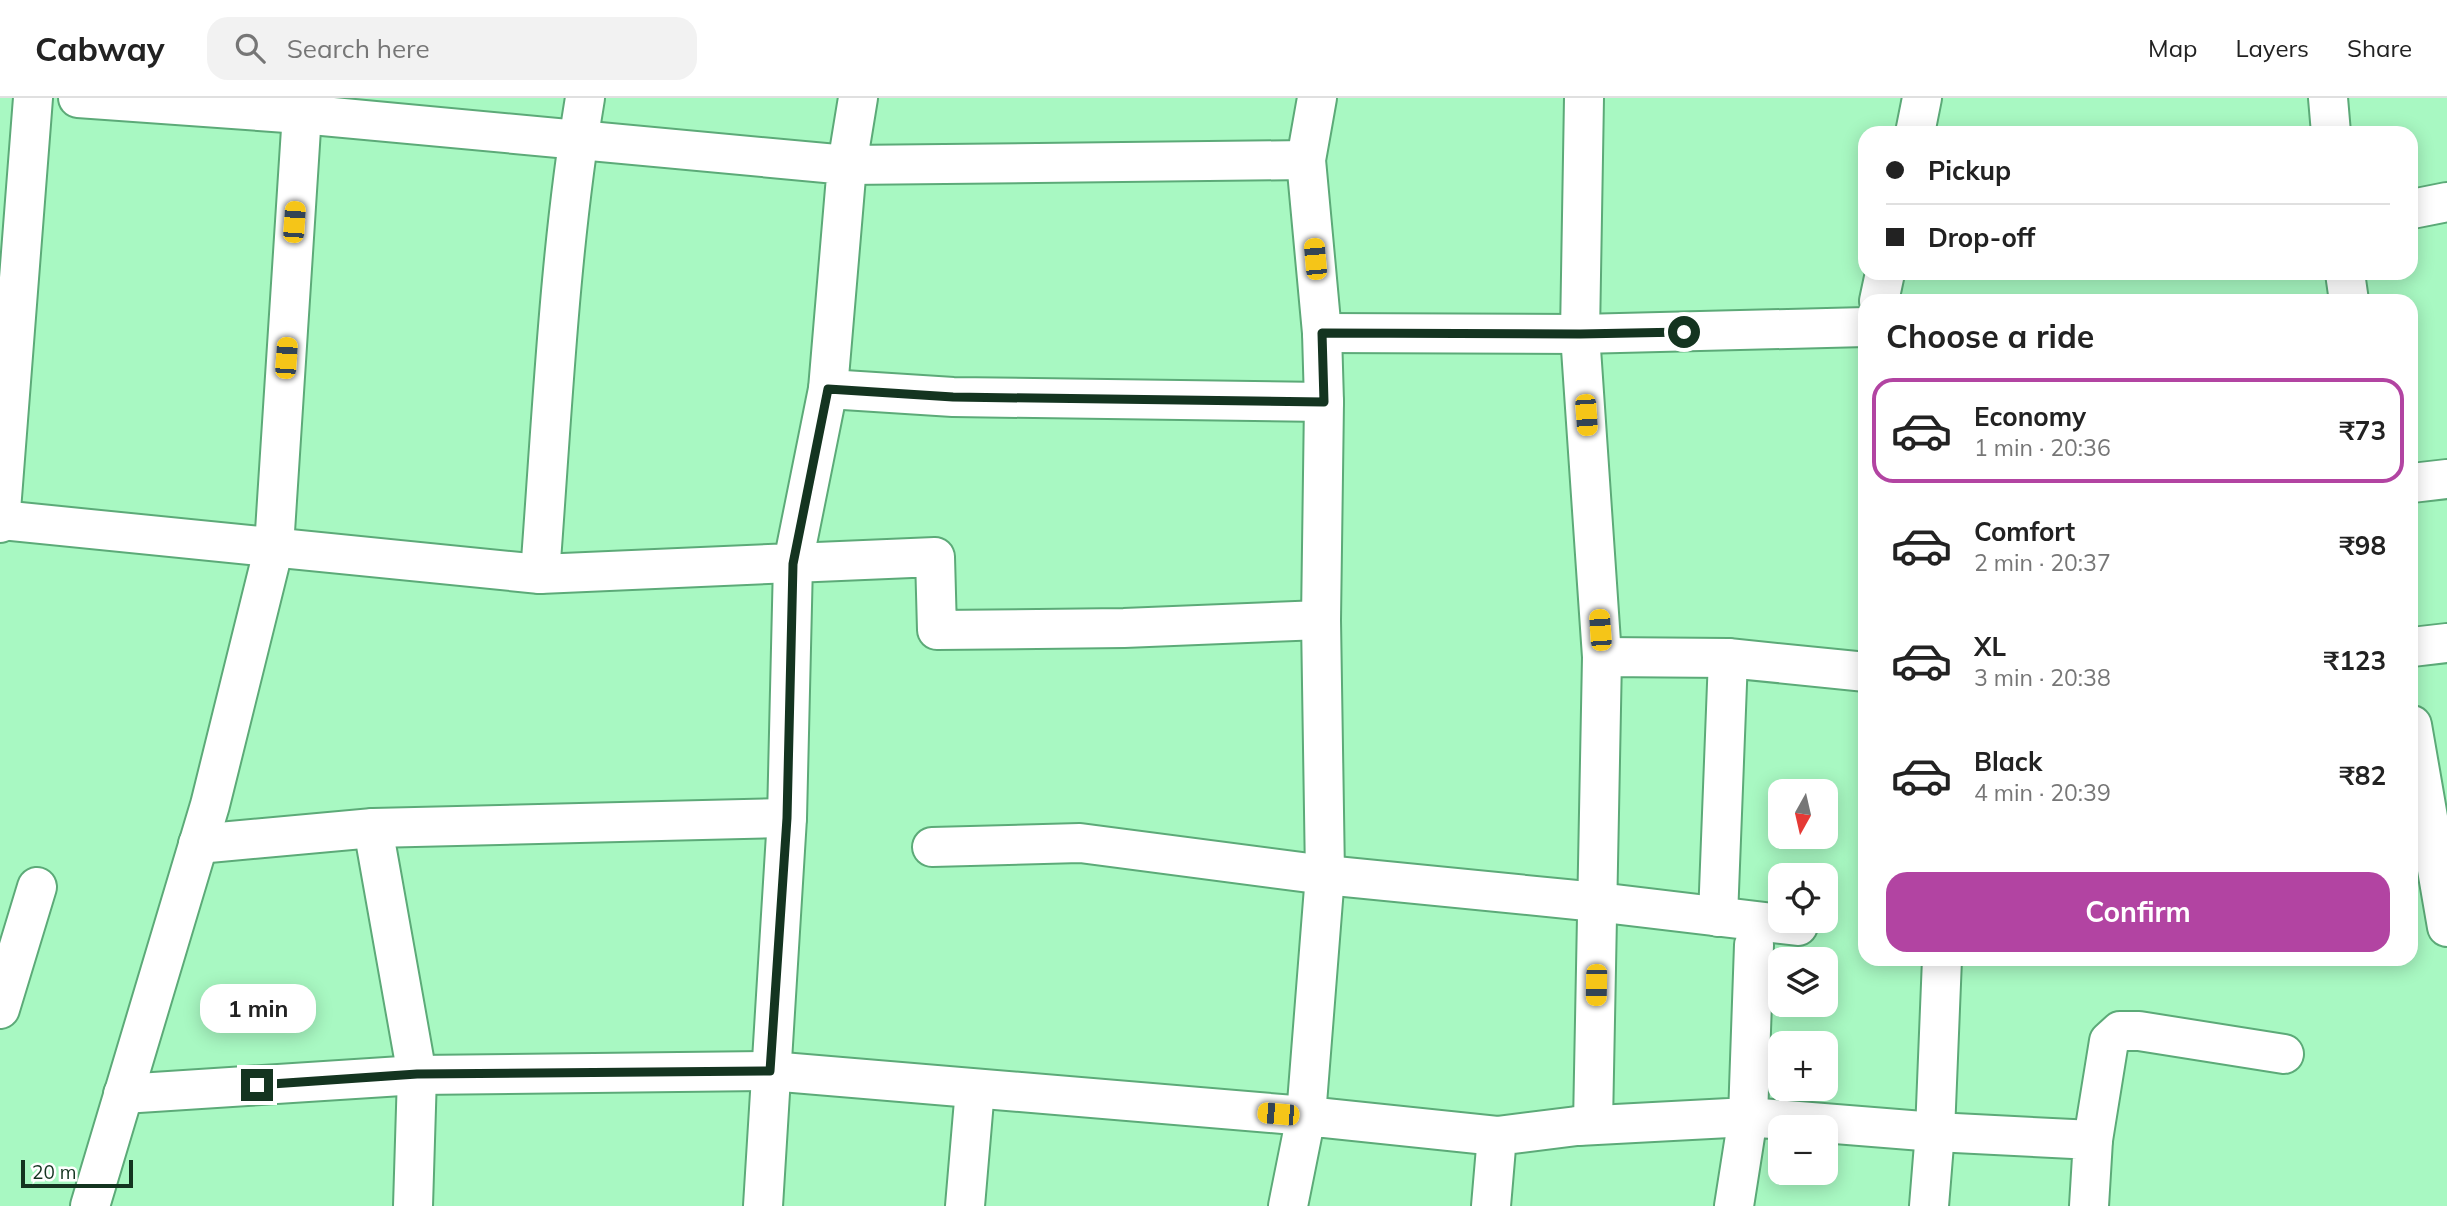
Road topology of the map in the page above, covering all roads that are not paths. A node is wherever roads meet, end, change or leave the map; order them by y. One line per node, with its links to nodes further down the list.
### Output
1 (33, 98): 24 (street)
2 (78, 98): 9 (street)
3 (585, 98): 12 (street)
4 (858, 98): 14 (street)
5 (1317, 98): 13 (street)
6 (1584, 98): 19 (street)
7 (1922, 98): 10 (street)
8 (2328, 98): 11 (street)
9 (302, 106): 12 (street); 25 (street)
10 (1916, 126)
11 (2330, 126)
12 (578, 140): 14 (street); 27 (street)
13 (1306, 160): 14 (street); 18 (street)
14 (847, 165): 20 (street)
15 (2447, 202): 16 (street)
16 (2418, 208)
17 (1858, 327): 19 (street)
18 (1322, 333): 19 (street); 21 (street)
19 (1580, 334): 31 (street)
20 (828, 389): 21 (street); 26 (street)
21 (1324, 402): 28 (street)
22 (2447, 479): 23 (street)
23 (2418, 482)
24 (0, 521): 25 (street)
25 (274, 547): 27 (street); 37 (street)
26 (793, 564): 27 (street); 28 (street); 35 (street)
27 (540, 574)
28 (1321, 620): 39 (street)
29 (2447, 643): 30 (street)
30 (2418, 647)
31 (1602, 656): 32 (street); 41 (street)
32 (1728, 658): 33 (street); 43 (street)
33 (1858, 671)
34 (2418, 771): 42 (street)
35 (787, 818): 36 (street); 49 (street)
36 (373, 828): 37 (street); 50 (street)
37 (198, 844): 52 (street)
38 (932, 847): 39 (street)
39 (1325, 875): 41 (street); 53 (street)
40 (37, 887): 47 (street)
41 (1597, 902): 43 (street); 55 (street)
42 (2437, 916)
43 (1718, 917): 44 (street)
44 (1768, 923)
45 (1754, 945): 54 (street)
46 (1942, 966): 56 (street)
47 (0, 1009)
48 (2284, 1054): 58 (street)
49 (770, 1071): 50 (street); 51 (street); 61 (street)
50 (417, 1074): 52 (street); 60 (street)
51 (975, 1088): 53 (street); 62 (street)
52 (123, 1094): 59 (street)
53 (1306, 1116): 57 (street); 63 (street)
54 (1748, 1116): 55 (street); 56 (street); 65 (street)
55 (1578, 1126): 57 (street)
56 (1935, 1132): 58 (street); 66 (street)
57 (1497, 1136): 64 (street)
58 (2093, 1140): 67 (street)
59 (90, 1206)
60 (413, 1206)
61 (763, 1206)
62 (965, 1206)
63 (1288, 1206)
64 (1491, 1206)
65 (1734, 1206)
66 (1929, 1206)
67 (2089, 1206)

